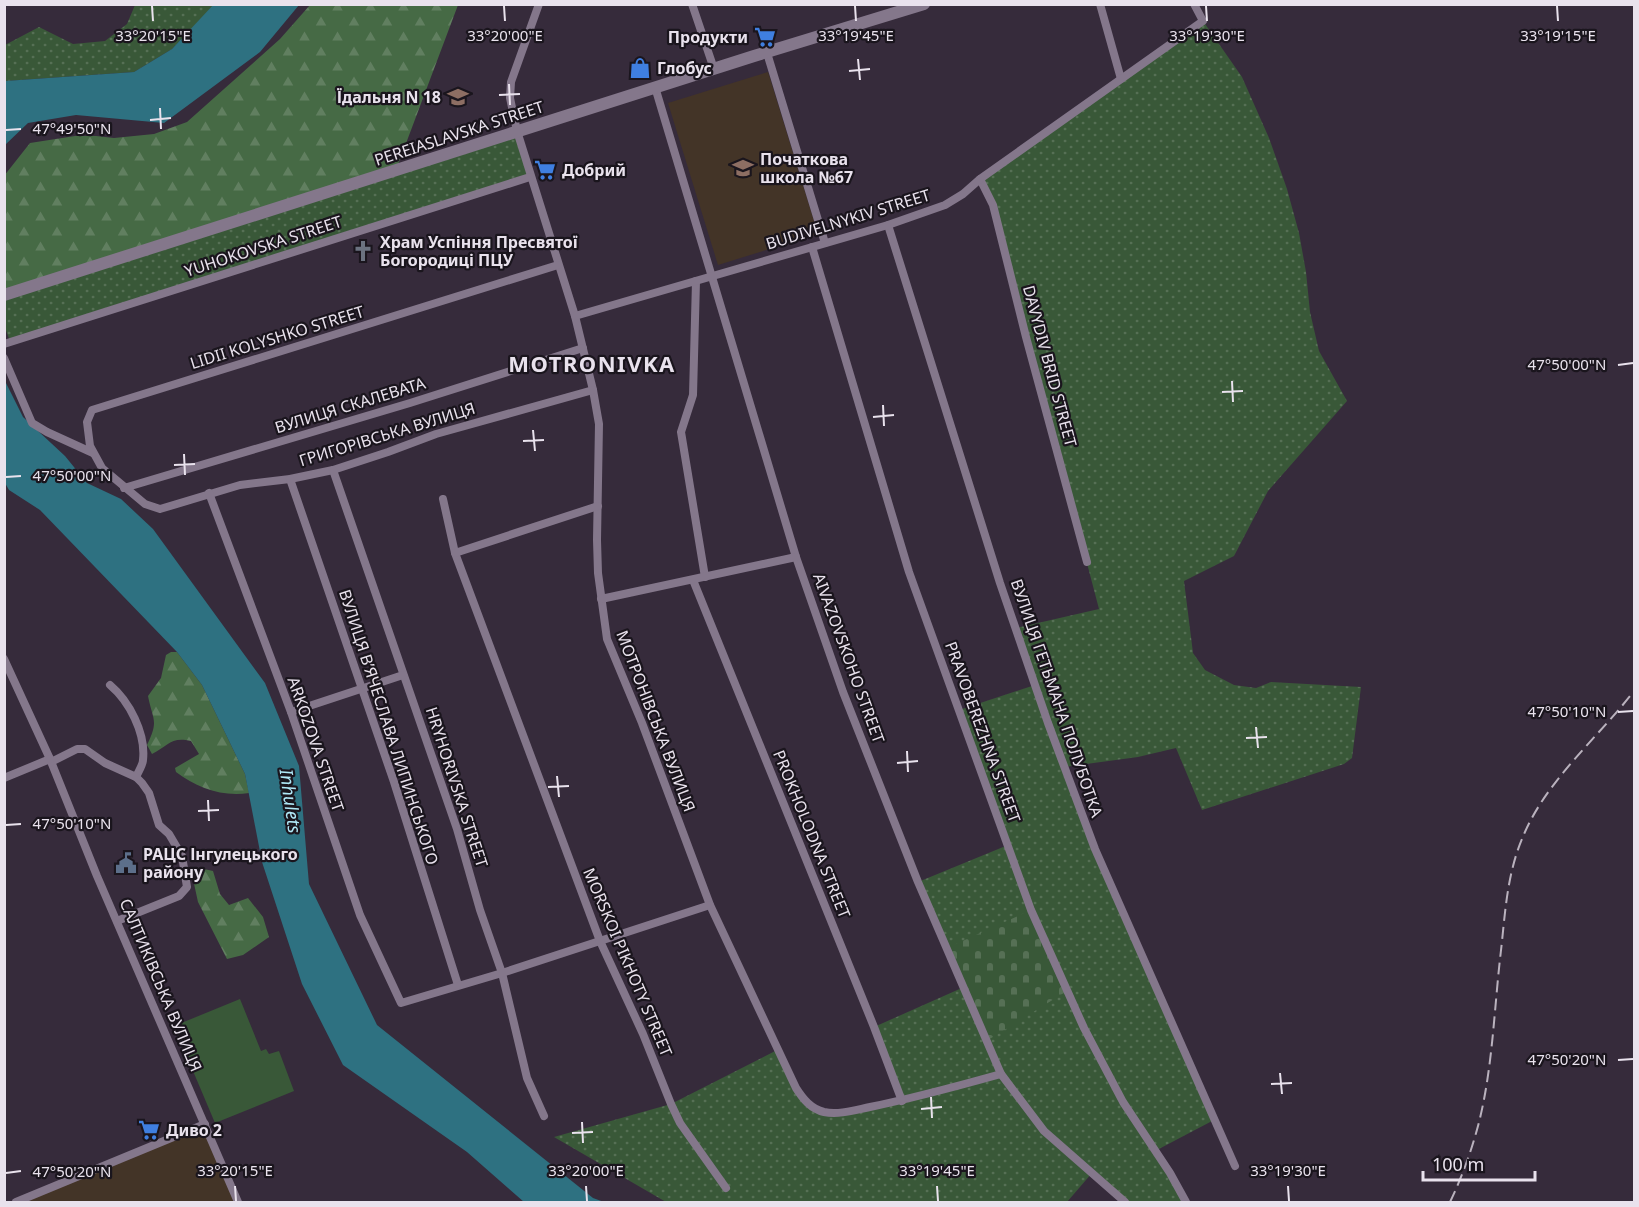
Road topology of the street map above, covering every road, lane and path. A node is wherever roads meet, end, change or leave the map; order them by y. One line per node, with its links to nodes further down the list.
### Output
1 (540, 4): 10 (street, МОТРОНІВСЬКА ВУЛИЦЯ)
2 (692, 4): 7 (street)
3 (924, 4): 6 (street, PEREIASLAVSKA STREET)
4 (1100, 4): 8 (street)
5 (1194, 4): 8 (street, BUDIVELNYKIV STREET)
6 (766, 53): 7 (street, PEREIASLAVSKA STREET); 14 (street)
7 (714, 69): 9 (street, PEREIASLAVSKA STREET)
8 (1121, 79): 12 (street, BUDIVELNYKIV STREET)
9 (655, 87): 10 (street, PEREIASLAVSKA STREET); 17 (street, AIVAZOVSKOHO STREET)
10 (517, 131): 11 (street, МОТРОНІВСЬКА ВУЛИЦЯ); 19 (street, PEREIASLAVSKA STREET)
11 (530, 177): 16 (street, МОТРОНІВСЬКА ВУЛИЦЯ); 21 (street, YUHOKOVSKA STREET)
12 (980, 179): 13 (street, BUDIVELNYKIV STREET); 34 (street, DAVYDIV BRID STREET)
13 (888, 225): 14 (street, BUDIVELNYKIV STREET); 55 (street, ВУЛИЦЯ ГЕТЬМАНА ПОЛУБОТКА)
14 (825, 243): 15 (street, BUDIVELNYKIV STREET)
15 (812, 247): 17 (street, BUDIVELNYKIV STREET); 60 (street, PRAVOBEREZHNA STREET)
16 (558, 265): 20 (street, МОТРОНІВСЬКА ВУЛИЦЯ); 25 (street, LIDII KOLYSHKO STREET)
17 (713, 276): 18 (street, BUDIVELNYKIV STREET); 33 (street, AIVAZOVSKOHO STREET)
18 (696, 281): 20 (street, BUDIVELNYKIV STREET); 35 (street)
19 (4, 295)
20 (575, 316): 22 (street, МОТРОНІВСЬКА ВУЛИЦЯ)
21 (4, 344)
22 (583, 348): 24 (street, МОТРОНІВСЬКА ВУЛИЦЯ); 28 (street, ВУЛИЦЯ СКАЛЕВАТА)
23 (4, 358): 25 (street)
24 (594, 390): 26 (street, ГРИГОРІВСЬКА ВУЛИЦЯ); 31 (street, МОТРОНІВСЬКА ВУЛИЦЯ)
25 (93, 453): 28 (street, LIDII KOLYSHKO STREET)
26 (333, 470): 27 (street, ГРИГОРІВСЬКА ВУЛИЦЯ); 39 (street, HRYHORIVSKA STREET)
27 (290, 479): 29 (street, ГРИГОРІВСЬКА ВУЛИЦЯ); 41 (street, ВУЛИЦЯ В’ЯЧЕСЛАВА ЛИПИНСЬКОГО)
28 (124, 488): 29 (street, ГРИГОРІВСЬКА ВУЛИЦЯ)
29 (209, 493): 42 (street, ARKOZOVA STREET)
30 (443, 499): 32 (street, MORSKOI PIKHOTY STREET)
31 (598, 506): 32 (street); 37 (street, МОТРОНІВСЬКА ВУЛИЦЯ)
32 (455, 553): 48 (street, MORSKOI PIKHOTY STREET)
33 (796, 557): 35 (street); 51 (street, AIVAZOVSKOHO STREET)
34 (1087, 562)
35 (705, 577): 36 (street)
36 (693, 580): 37 (street); 52 (street, PROKHOLODNA STREET)
37 (601, 599): 46 (street, МОТРОНІВСЬКА ВУЛИЦЯ)
38 (4, 659): 43 (street, САЛТИКІВСЬКА ВУЛИЦЯ)
39 (403, 675): 41 (street); 49 (street, HRYHORIVSKA STREET)
40 (110, 685): 44 (street)
41 (361, 690): 42 (street); 50 (street, ВУЛИЦЯ В’ЯЧЕСЛАВА ЛИПИНСЬКОГО)
42 (291, 712): 50 (street, ARKOZOVA STREET)
43 (50, 761): 44 (street); 45 (street); 47 (street, САЛТИКІВСЬКА ВУЛИЦЯ)
44 (136, 777): 47 (street)
45 (4, 778)
46 (710, 905): 48 (street); 52 (street, МОТРОНІВСЬКА ВУЛИЦЯ)
47 (117, 921): 54 (street, САЛТИКІВСЬКА ВУЛИЦЯ)
48 (600, 941): 49 (street); 56 (street, MORSKOI PIKHOTY STREET)
49 (502, 974): 50 (street); 53 (street, HRYHORIVSKA STREET)
50 (458, 986)
51 (1001, 1074): 52 (street, МОТРОНІВСЬКА ВУЛИЦЯ); 59 (street, AIVAZOVSKOHO STREET)
52 (902, 1101)
53 (544, 1116)
54 (205, 1124): 57 (street); 58 (street, САЛТИКІВСЬКА ВУЛИЦЯ)
55 (1235, 1167)
56 (726, 1188)
57 (16, 1203)
58 (238, 1203)
59 (1125, 1203)
60 (1186, 1203)

